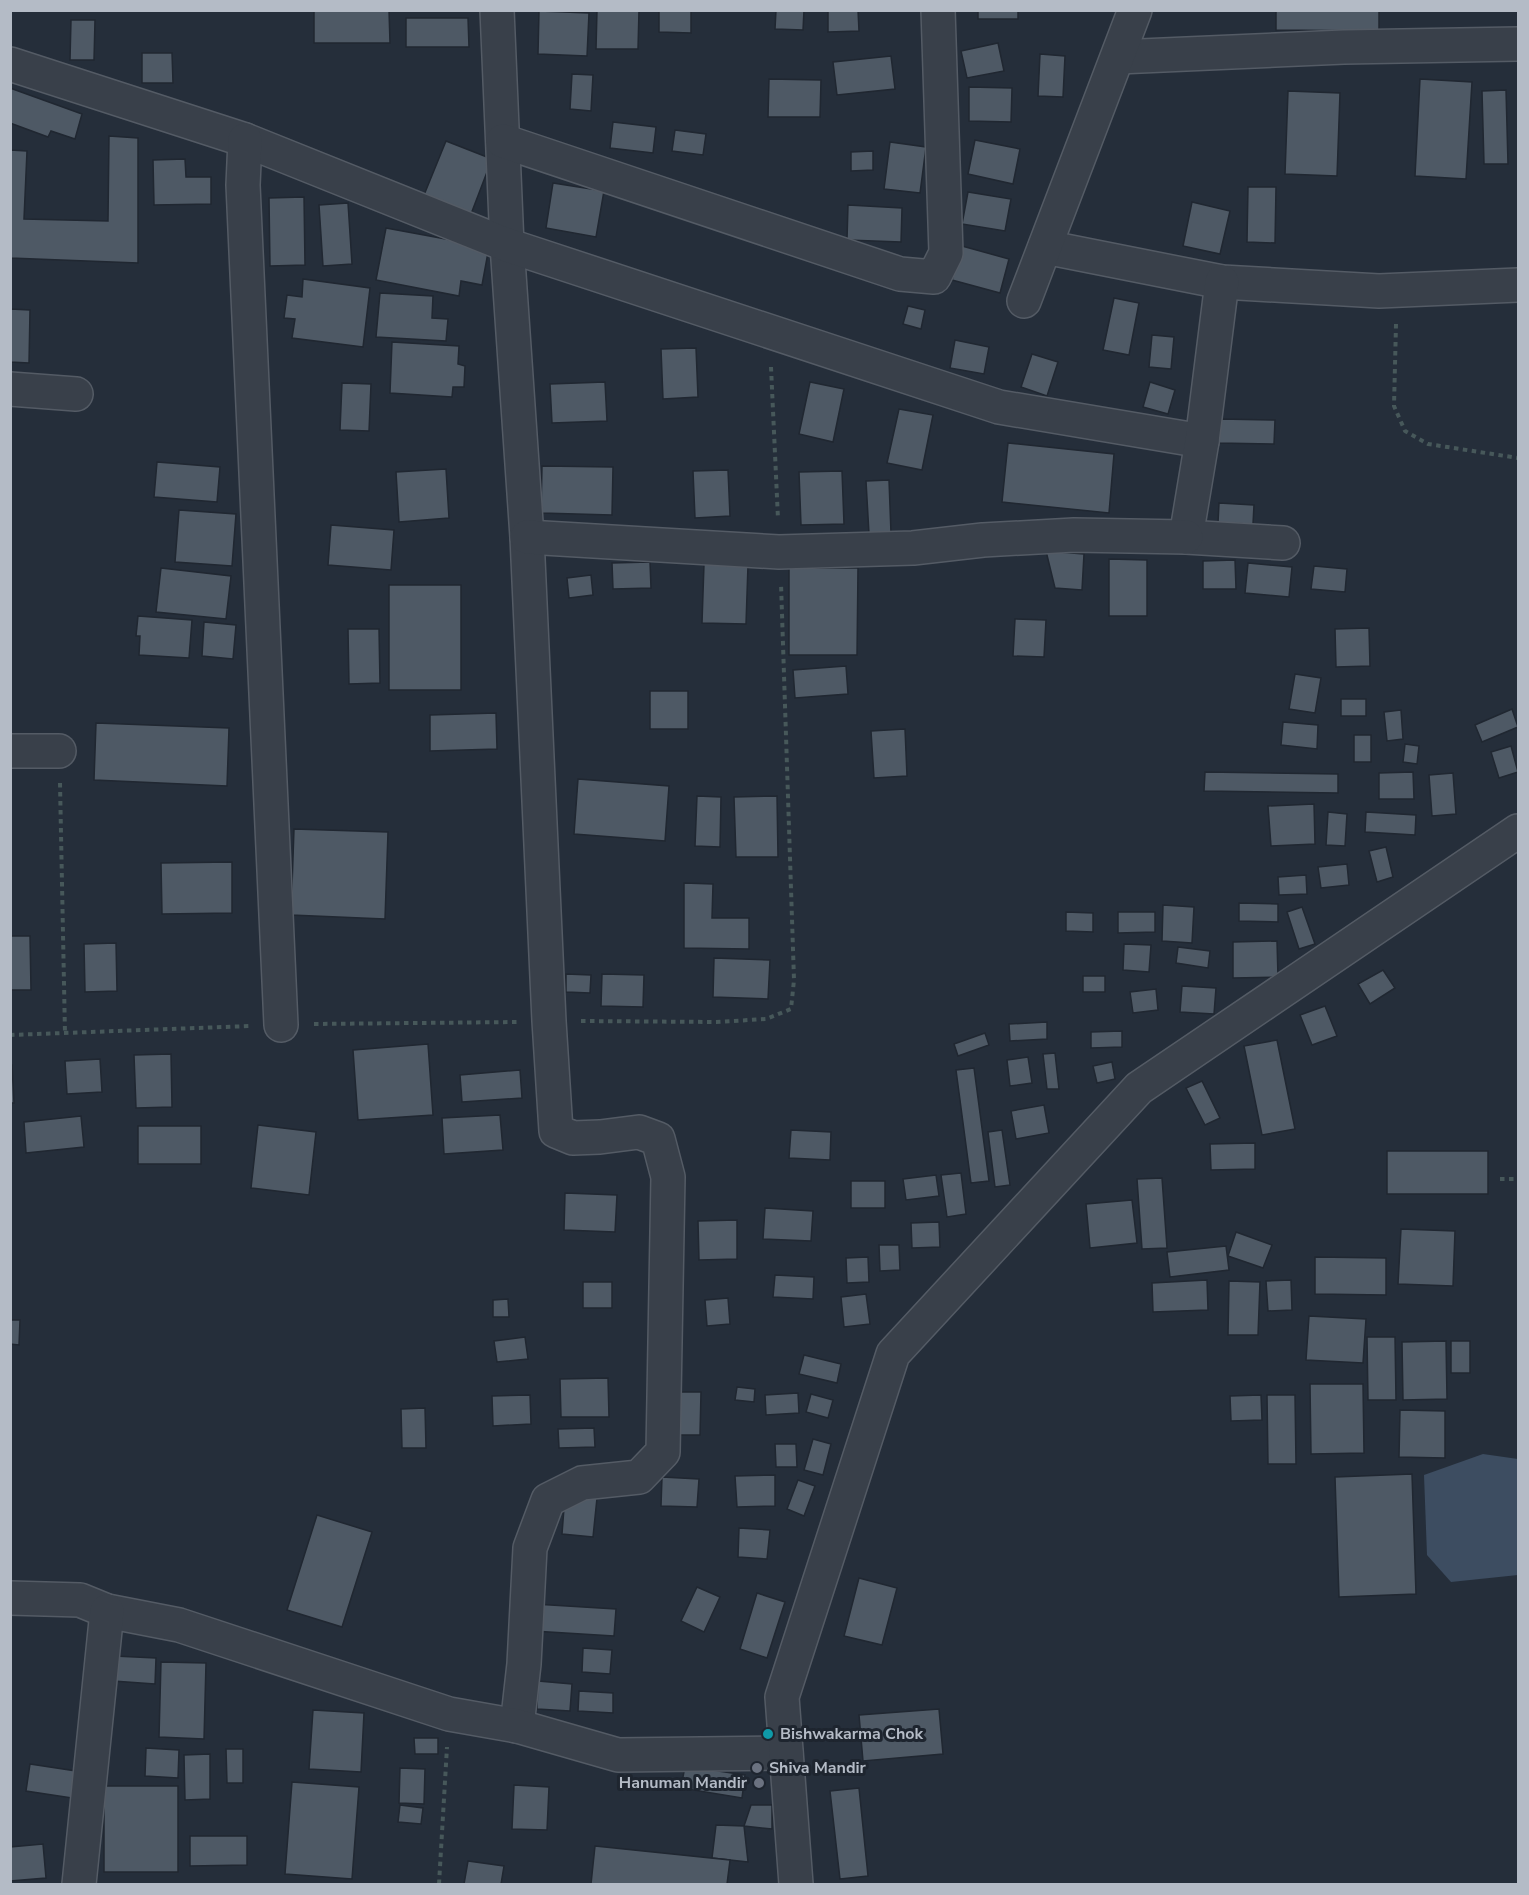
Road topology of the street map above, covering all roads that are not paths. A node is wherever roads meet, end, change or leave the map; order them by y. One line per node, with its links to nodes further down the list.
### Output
1 (497, 10): 8 (street)
2 (938, 10): 8 (street)
3 (1135, 10): 5 (street)
4 (1518, 44): 5 (street)
5 (1118, 57): 10 (street)
6 (10, 64): 7 (street)
7 (245, 140): 9 (street); 23 (street)
8 (502, 141): 9 (street)
9 (507, 246): 16 (street); 17 (street)
10 (1045, 247): 11 (street); 13 (street)
11 (1222, 282): 12 (street); 16 (street)
12 (1518, 285)
13 (1024, 302)
14 (10, 388): 15 (street)
15 (76, 394)
16 (1202, 441): 18 (street)
17 (527, 537): 18 (street); 26 (street)
18 (1186, 537): 19 (street)
19 (1283, 543)
20 (59, 750): 21 (street)
21 (10, 751)
22 (1518, 831): 27 (street)
23 (281, 1024)
24 (10, 1598): 25 (street)
25 (107, 1611): 26 (street); 28 (street)
26 (517, 1726): 27 (street)
27 (786, 1753): 29 (street)
28 (79, 1884)
29 (796, 1884)

